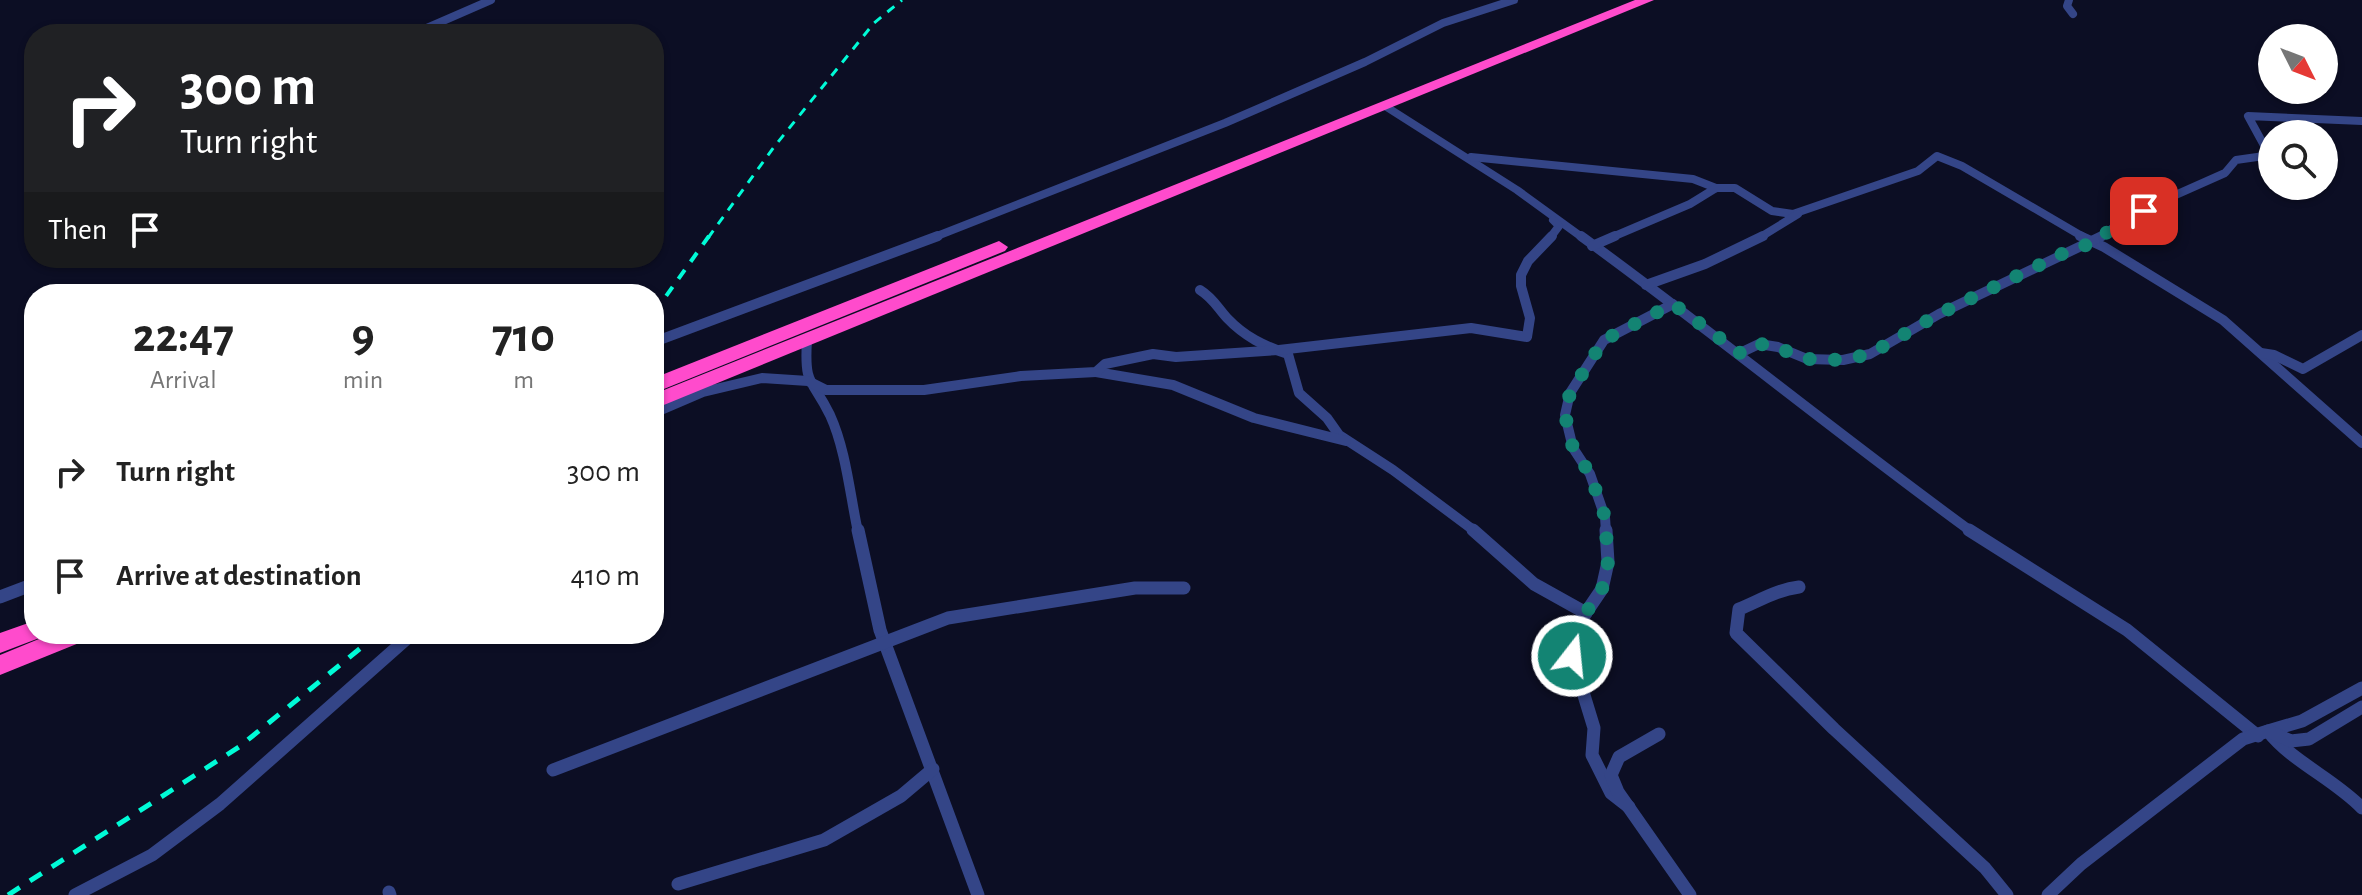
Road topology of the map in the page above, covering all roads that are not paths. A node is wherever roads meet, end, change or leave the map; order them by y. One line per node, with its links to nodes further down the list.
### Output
1 (491, 0): 7 (street)
2 (1514, 0): 20 (street)
3 (1613, 0): 27 (highway)
4 (1647, 0): 8 (highway)
5 (2069, 0): 6 (street)
6 (2073, 14)
7 (436, 24)
8 (1385, 106): 10 (street); 21 (highway)
9 (2362, 121): 14 (street)
10 (1468, 157): 11 (street); 12 (street)
11 (1716, 188): 13 (street); 15 (street)
12 (1544, 209): 15 (street); 22 (street)
13 (1805, 209): 14 (street); 16 (street)
14 (2093, 242): 23 (street); 24 (street)
15 (1592, 246): 16 (street)
16 (1646, 285): 18 (street)
17 (1200, 290): 22 (street)
18 (1673, 304): 23 (street); 36 (street)
19 (2362, 335): 24 (street)
20 (664, 338)
21 (807, 340): 26 (street); 28 (highway)
22 (1279, 350): 25 (street); 30 (street)
23 (1740, 353): 45 (street)
24 (2261, 353): 31 (street)
25 (1096, 372): 26 (street); 30 (street)
26 (808, 381): 29 (street); 38 (street)
27 (664, 382)
28 (664, 398)
29 (664, 409)
30 (1346, 441): 36 (street)
31 (2362, 443)
32 (1799, 587): 55 (street)
33 (24, 588): 35 (street)
34 (1184, 588): 38 (street)
35 (0, 597)
36 (1586, 613): 49 (street)
37 (24, 634): 39 (highway)
38 (884, 641): 47 (street); 48 (street)
39 (0, 643)
40 (51, 644): 42 (highway)
41 (401, 644): 52 (street)
42 (0, 665)
43 (2362, 688): 45 (street)
44 (2362, 707): 45 (street)
45 (2263, 733): 50 (street); 56 (street)
46 (1659, 734): 49 (street)
47 (933, 769): 51 (street); 53 (street)
48 (553, 770)
49 (1629, 807): 54 (street)
50 (2362, 808)
51 (678, 884)
52 (75, 895)
53 (978, 895)
54 (1690, 895)
55 (2007, 895)
56 (2048, 895)

